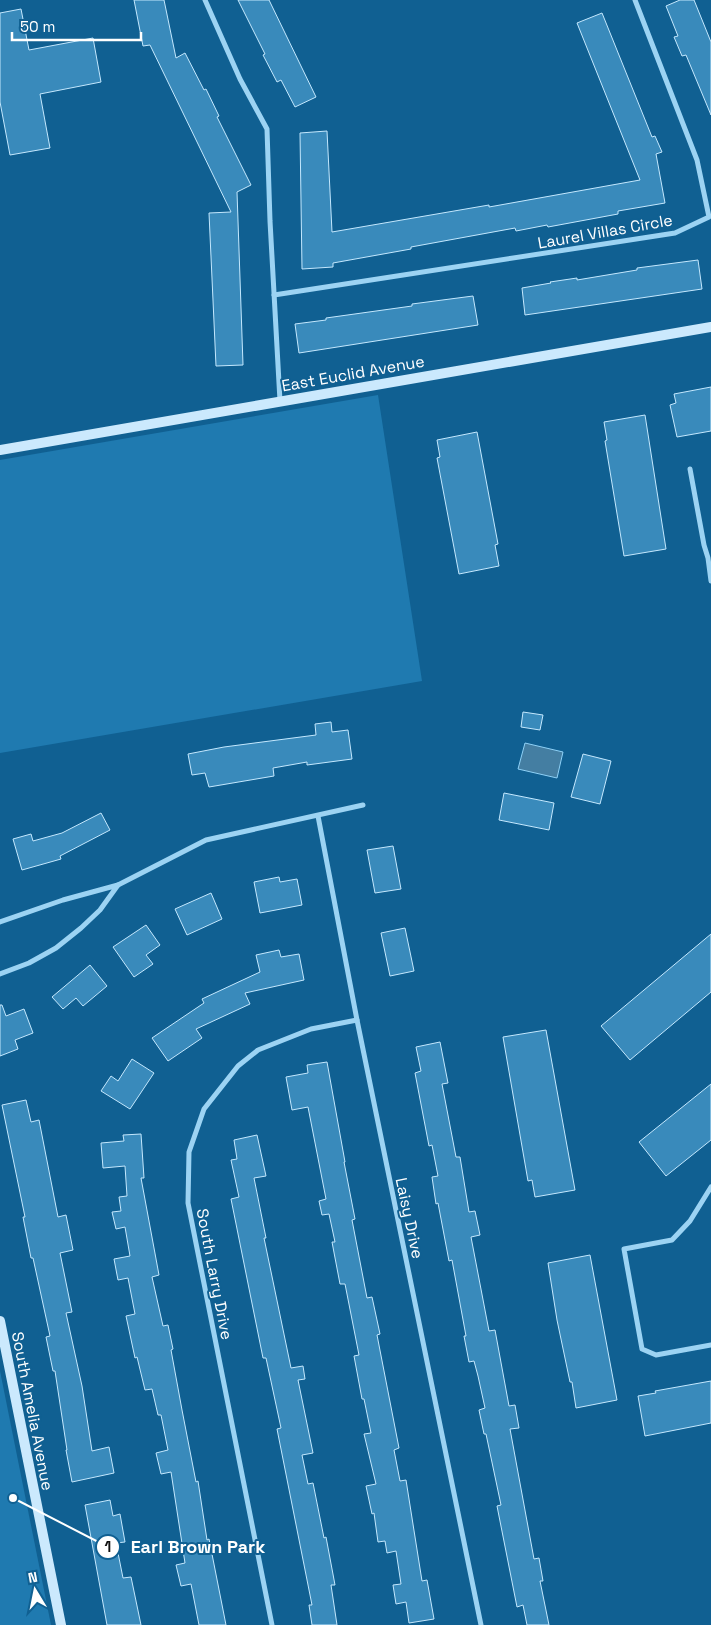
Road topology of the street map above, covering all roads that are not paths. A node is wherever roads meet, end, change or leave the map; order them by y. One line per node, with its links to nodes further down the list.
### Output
1 (205, 0): 3 (street)
2 (634, 0): 3 (street, Laurel Villas Circle)
3 (274, 295): 5 (street)
4 (711, 327): 5 (street, East Euclid Avenue)
5 (280, 401): 6 (street, East Euclid Avenue)
6 (0, 450)
7 (690, 469): 8 (street)
8 (711, 581)
9 (364, 806): 10 (street)
10 (318, 816): 11 (street); 14 (street, Laisy Drive)
11 (118, 885): 12 (street); 13 (street)
12 (0, 922)
13 (0, 974)
14 (357, 1020): 19 (street, South Larry Drive); 20 (street, Laisy Drive)
15 (711, 1187): 17 (street)
16 (0, 1321): 18 (street, South Amelia Avenue)
17 (711, 1345)
18 (61, 1625)
19 (272, 1625)
20 (481, 1625)

